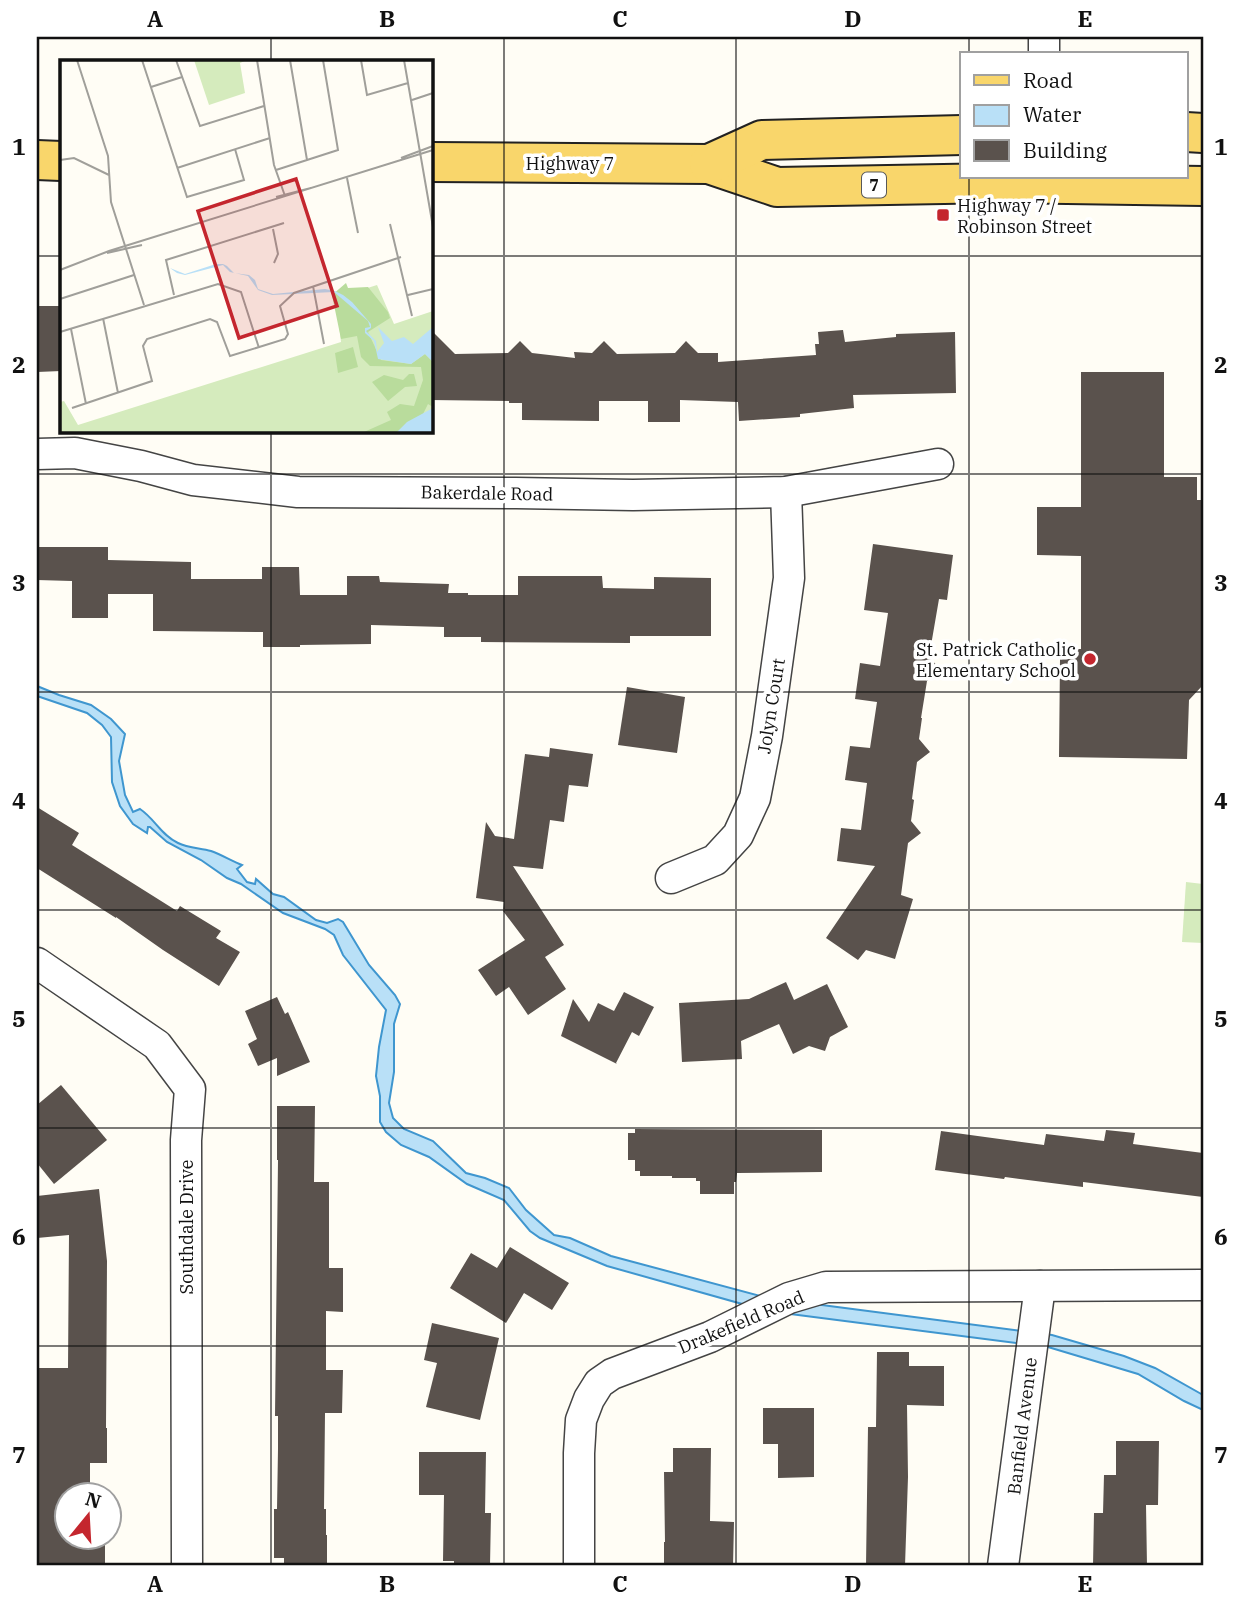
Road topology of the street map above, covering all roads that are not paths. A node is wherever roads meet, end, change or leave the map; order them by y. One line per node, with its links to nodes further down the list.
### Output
1 (960, 135): 5 (main road, Highway 7 / 7)
2 (37, 160): 3 (main road)
3 (60, 161)
4 (432, 162): 5 (main road, Highway 7 / 7)
5 (709, 164): 6 (main road, Highway 7 / 7)
6 (1044, 180): 7 (main road, Highway 7 / 7)
7 (1203, 186)
8 (37, 454): 10 (street, Bakerdale Road)
9 (938, 464): 10 (street, Bakerdale Road)
10 (786, 492): 11 (street, Jolyn Court)
11 (671, 878)
12 (37, 963): 15 (street, Southdale Drive)
13 (1203, 1285): 14 (street, Drakefield Road)
14 (1040, 1286): 16 (street, Drakefield Road); 17 (street, Banfield Avenue)
15 (187, 1566)
16 (579, 1566)
17 (1003, 1566)

